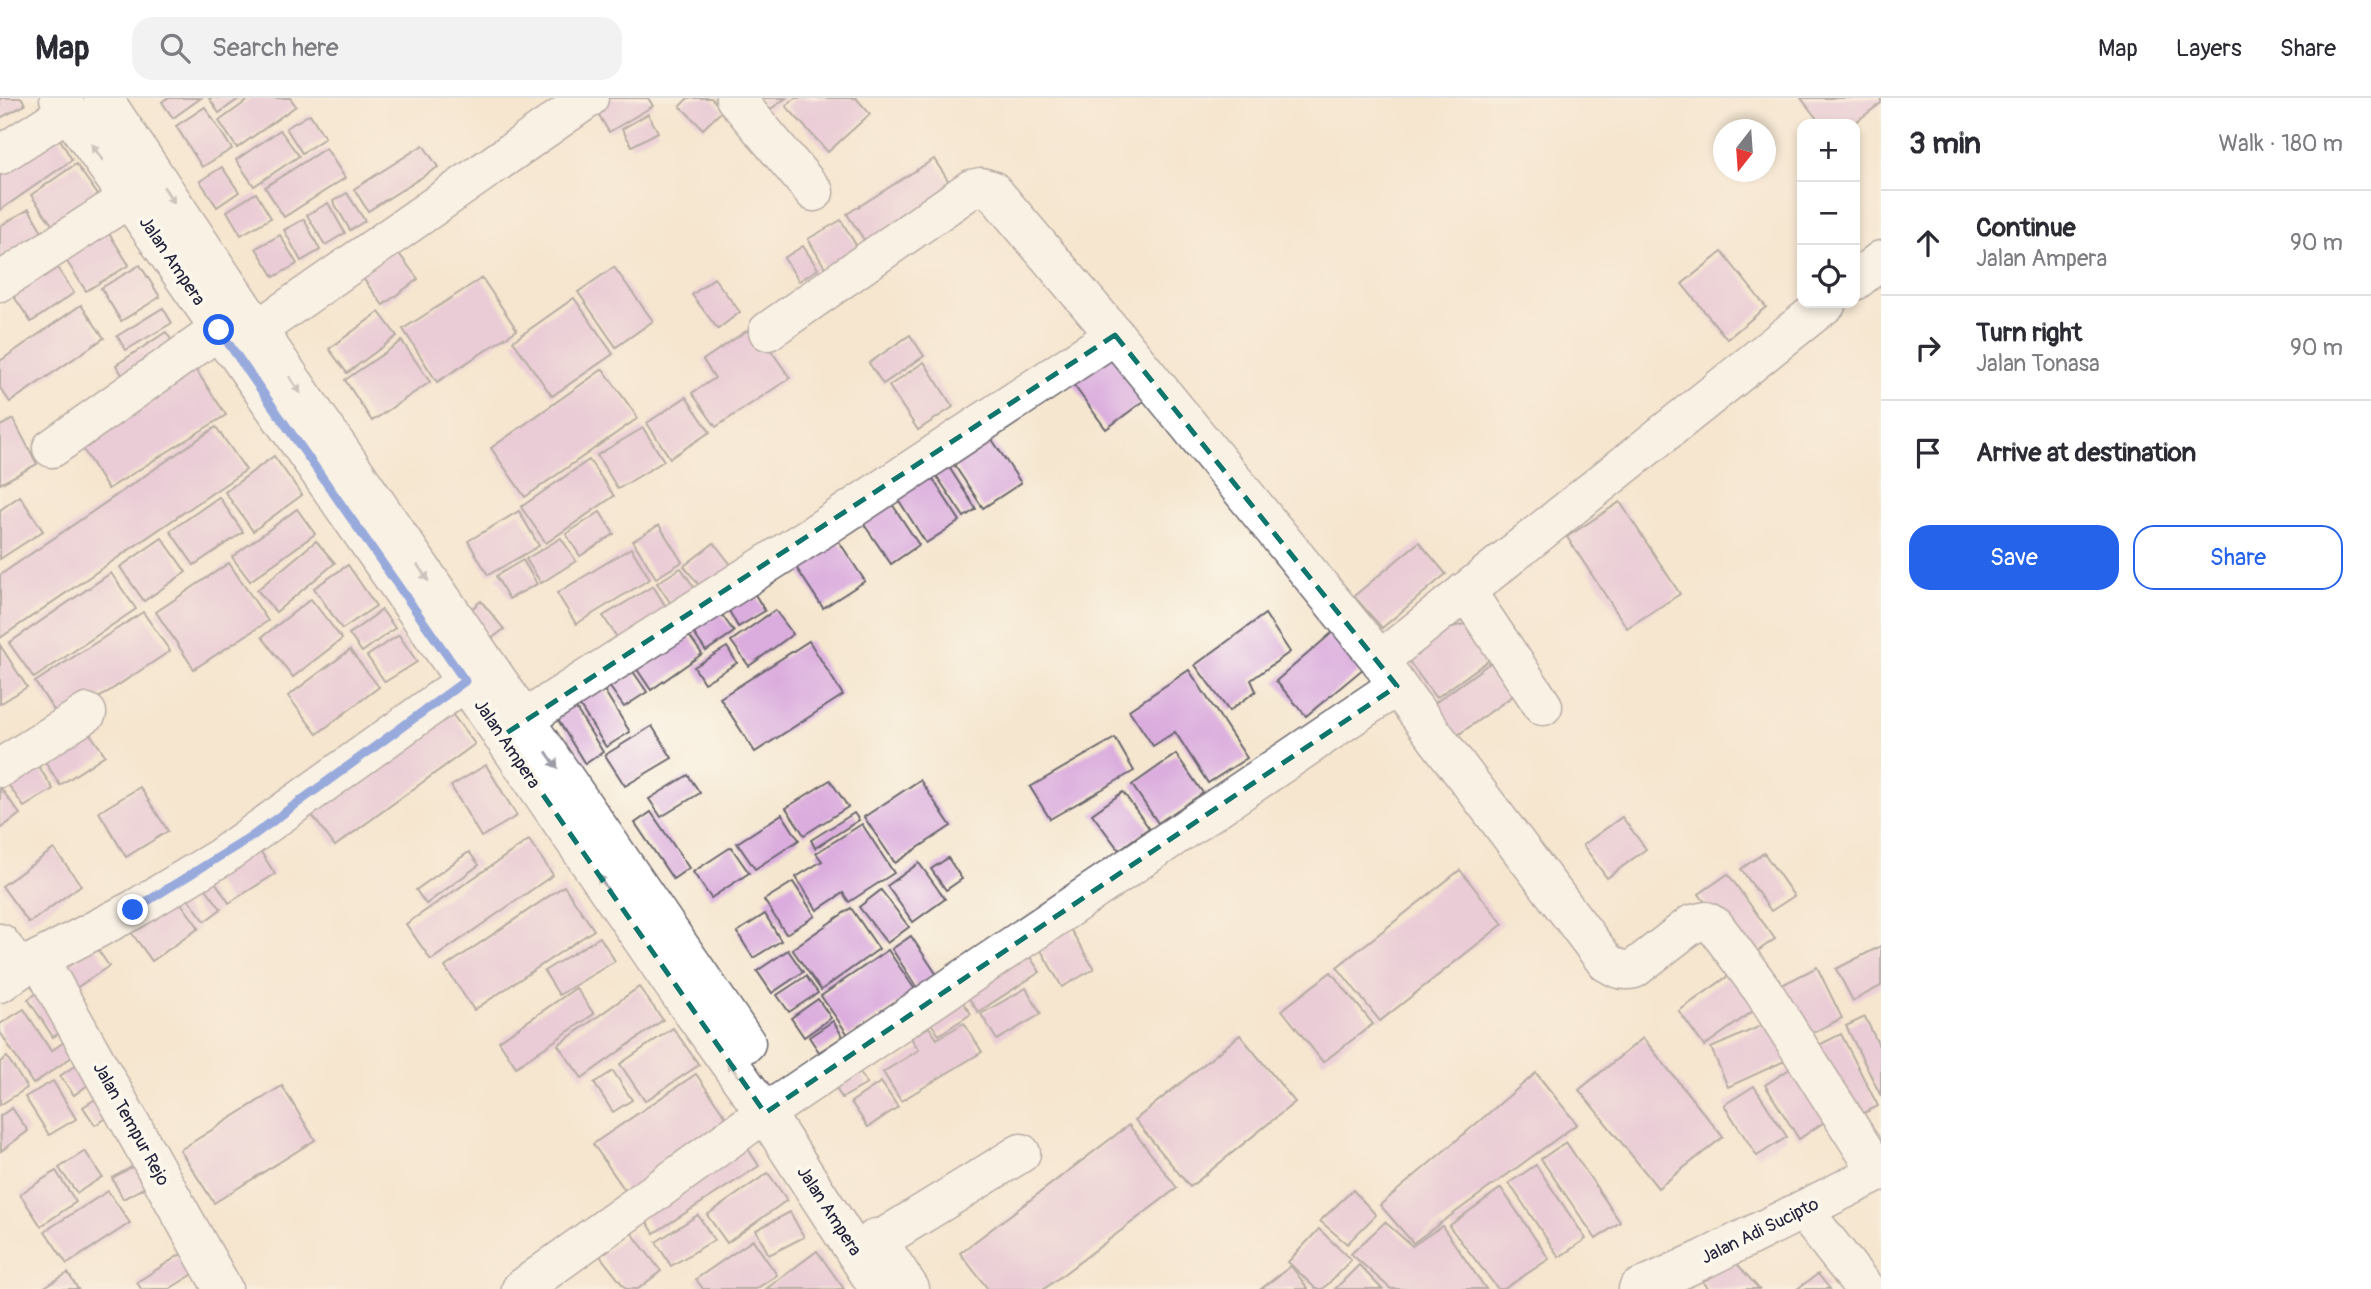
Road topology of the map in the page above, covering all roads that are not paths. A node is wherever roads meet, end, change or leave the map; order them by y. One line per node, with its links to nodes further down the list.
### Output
1 (589, 98): 12 (street)
2 (735, 98): 5 (street)
3 (77, 102): 4 (street); 6 (street, Jalan Ampera, one-way to 3); 12 (street, Jalan Ampera, one-way to 12)
4 (0, 155)
5 (814, 192)
6 (129, 198): 9 (street); 12 (street, Jalan Ampera)
7 (1881, 260): 8 (street)
8 (1860, 277)
9 (0, 282)
10 (1821, 308): 15 (street)
11 (768, 331): 13 (street)
12 (236, 335): 14 (street); 16 (street, Jalan Ampera)
13 (1115, 335): 17 (street); 20 (street)
14 (52, 448)
15 (1466, 591): 17 (street); 18 (street)
16 (476, 673): 20 (street, Jalan Ampera); 22 (street)
17 (1388, 673): 23 (street); 25 (street)
18 (1543, 706)
19 (87, 713): 21 (street)
20 (513, 728): 23 (street, Jalan Ampera)
21 (0, 768)
22 (15, 964): 29 (street, Jalan Tempur Rejo)
23 (775, 1106): 27 (street, Jalan Ampera); 30 (street)
24 (1021, 1153): 27 (street)
25 (1879, 1172): 26 (street, Jalan Adi Sucipto)
26 (1804, 1210): 31 (street, Jalan Adi Sucipto); 32 (street)
27 (867, 1248): 28 (street, Jalan Ampera)
28 (898, 1288)
29 (223, 1289)
30 (521, 1289)
31 (1638, 1289)
32 (1865, 1289)

